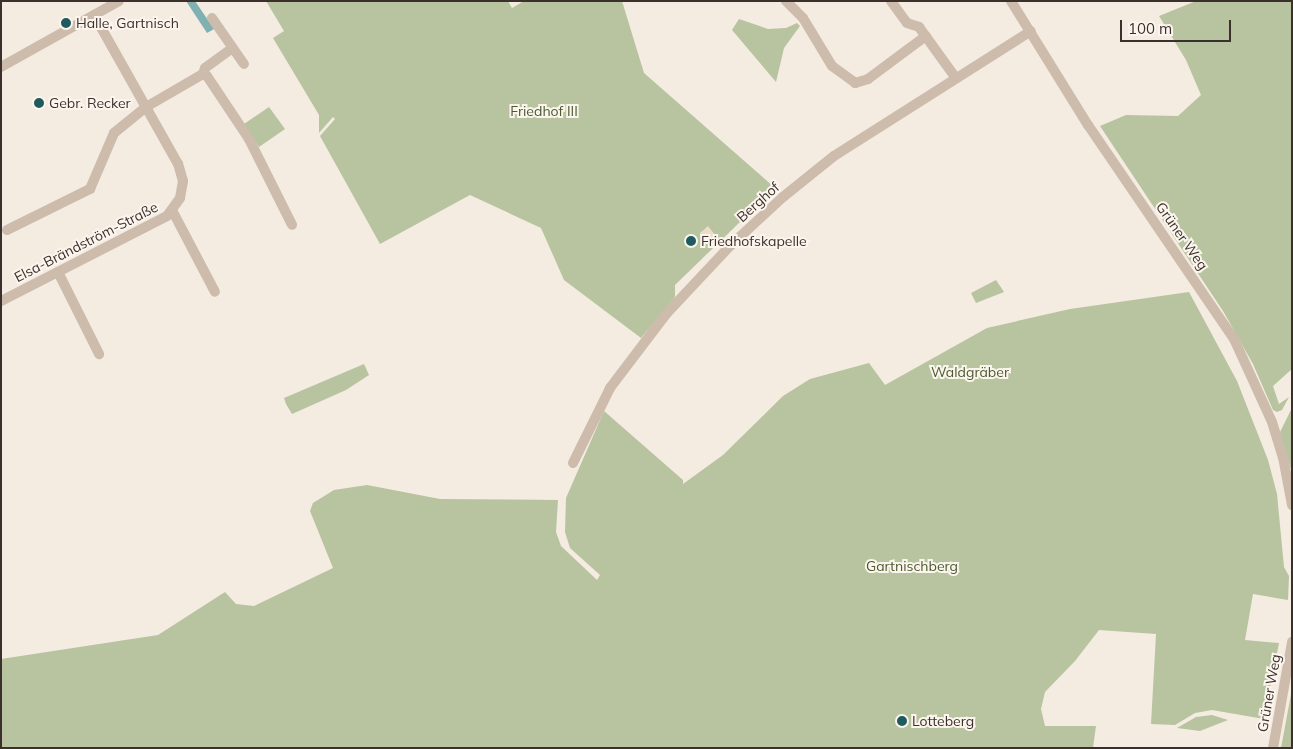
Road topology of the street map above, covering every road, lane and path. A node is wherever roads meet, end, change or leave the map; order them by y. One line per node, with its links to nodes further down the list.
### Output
1 (119, 1): 5 (street)
2 (786, 1): 8 (street)
3 (891, 1): 8 (street)
4 (1011, 1): 7 (street, Grüner Weg)
5 (94, 15): 11 (street); 14 (street, Elsa-Brändström-Straße)
6 (212, 18): 9 (street)
7 (1030, 31): 13 (street, Berghof); 23 (street, Grüner Weg)
8 (926, 36): 13 (street)
9 (233, 48): 10 (street); 12 (street)
10 (244, 64)
11 (1, 67)
12 (203, 74): 14 (street); 16 (street)
13 (955, 77): 22 (street, Berghof)
14 (146, 107): 15 (street, Elsa-Brändström-Straße); 17 (street)
15 (173, 212): 18 (street, Elsa-Brändström-Straße); 19 (street)
16 (292, 225)
17 (7, 230)
18 (58, 272): 20 (street, Elsa-Brändström-Straße); 21 (street)
19 (215, 292)
20 (1, 301)
21 (99, 354)
22 (573, 463)
23 (1292, 505)
24 (1292, 642): 25 (street, Grüner Weg)
25 (1273, 748)

